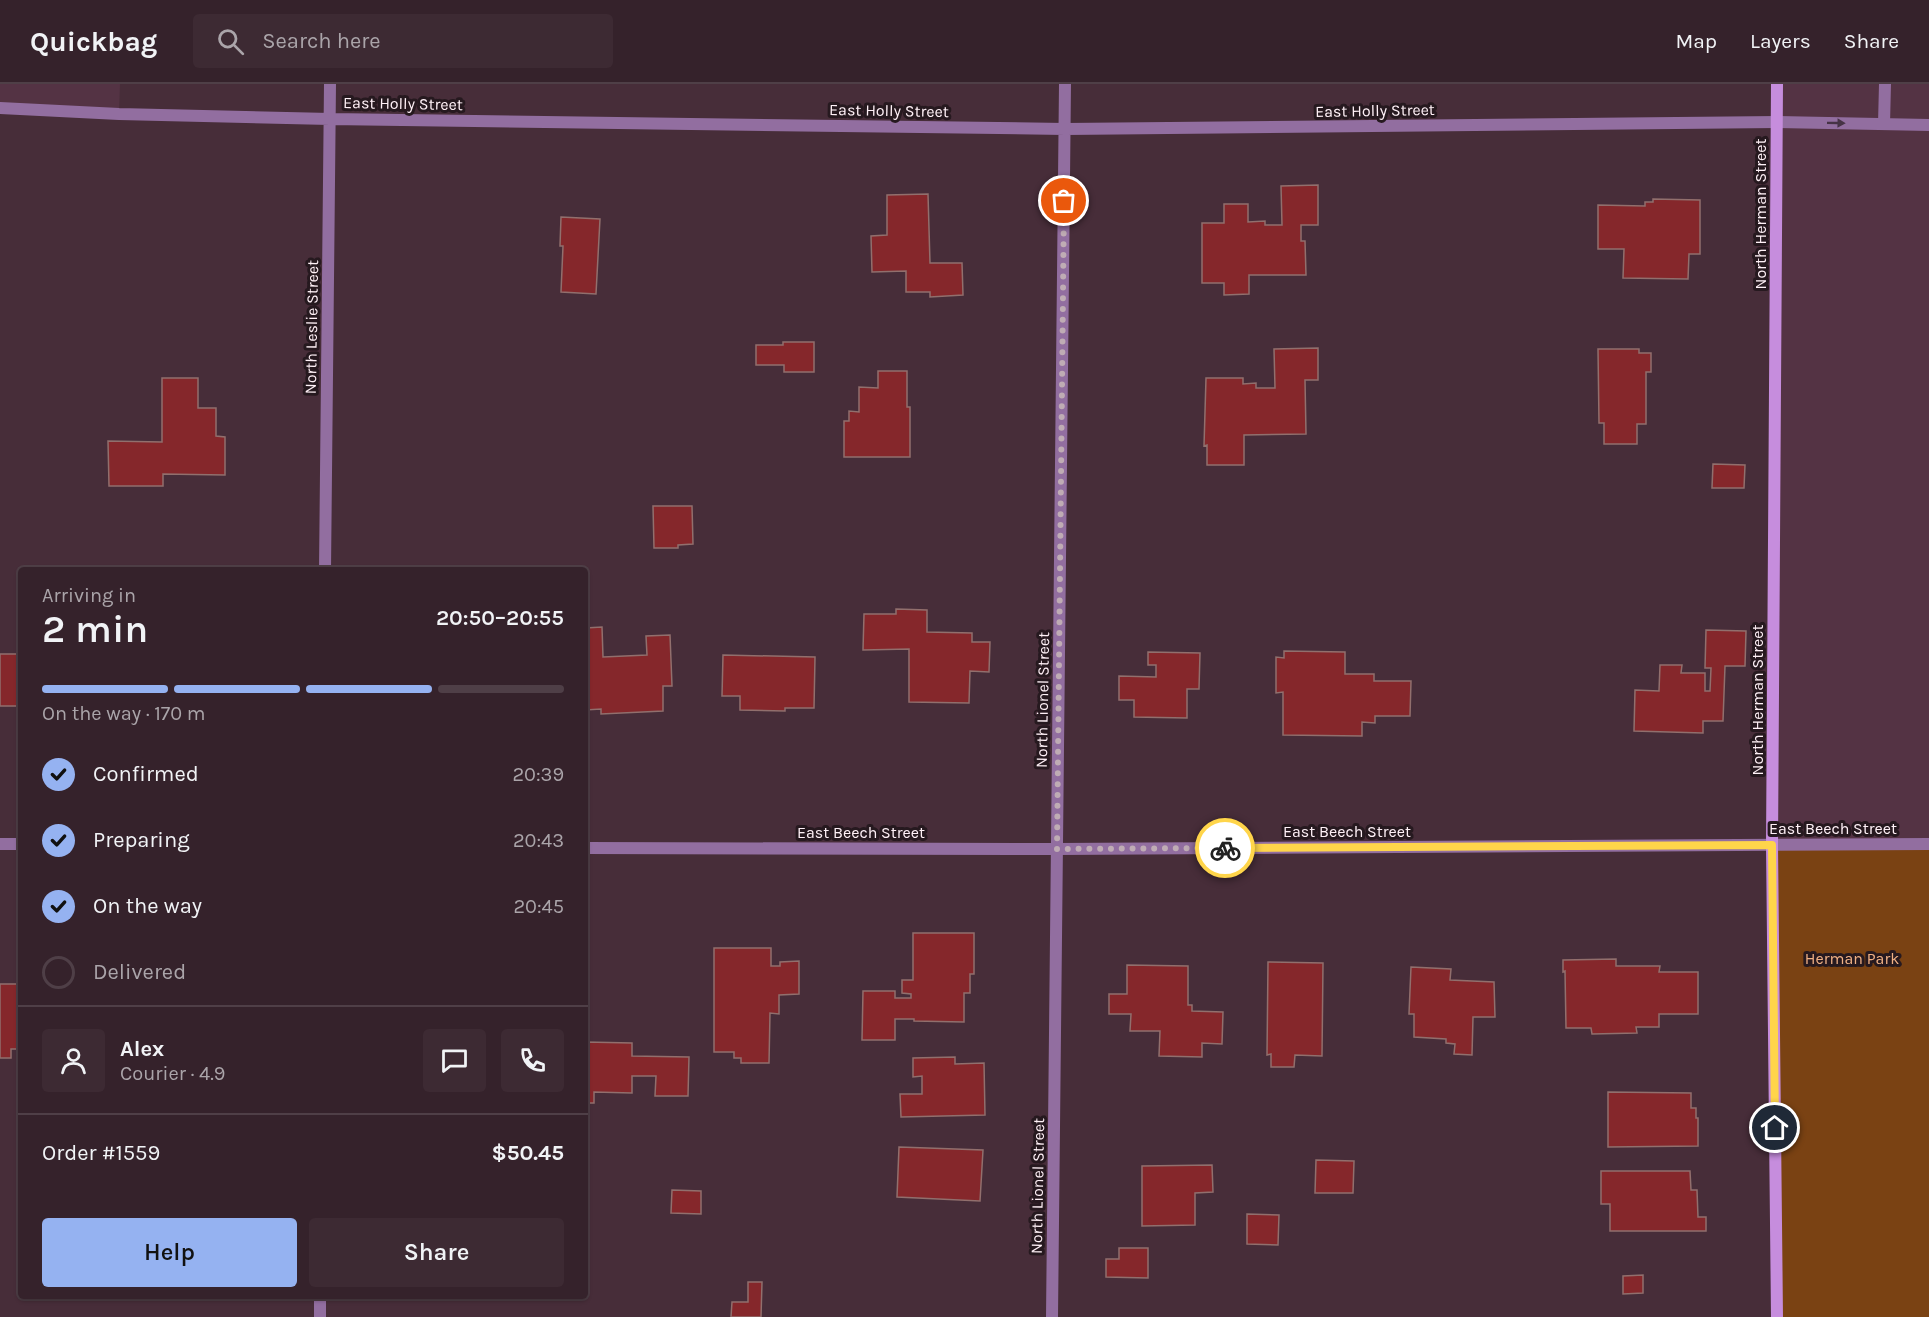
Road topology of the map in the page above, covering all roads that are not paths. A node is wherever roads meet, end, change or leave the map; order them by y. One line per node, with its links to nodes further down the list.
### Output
1 (330, 84): 6 (street, North Leslie Street)
2 (1065, 84): 10 (street, North Lionel Street)
3 (1777, 84): 7 (main road, North Herman Street)
4 (1885, 84): 8 (street)
5 (0, 108): 6 (street, East Holly Street)
6 (330, 119): 10 (street, East Holly Street); 11 (street, North Leslie Street)
7 (1778, 123): 8 (street, East Holly Street, one-way to 8); 10 (street, East Holly Street); 15 (main road, North Herman Street)
8 (1884, 124): 9 (street, East Holly Street)
9 (1929, 125)
10 (1065, 129): 17 (street, North Lionel Street)
11 (325, 567)
12 (0, 844): 13 (street)
13 (18, 844)
14 (1929, 844): 15 (street, East Beech Street)
15 (1772, 845): 17 (street, East Beech Street); 21 (main road, North Herman Street)
16 (588, 848): 17 (street, East Beech Street)
17 (1057, 849): 20 (street, North Lionel Street)
18 (320, 1299): 19 (street)
19 (320, 1317)
20 (1052, 1317)
21 (1777, 1317)

